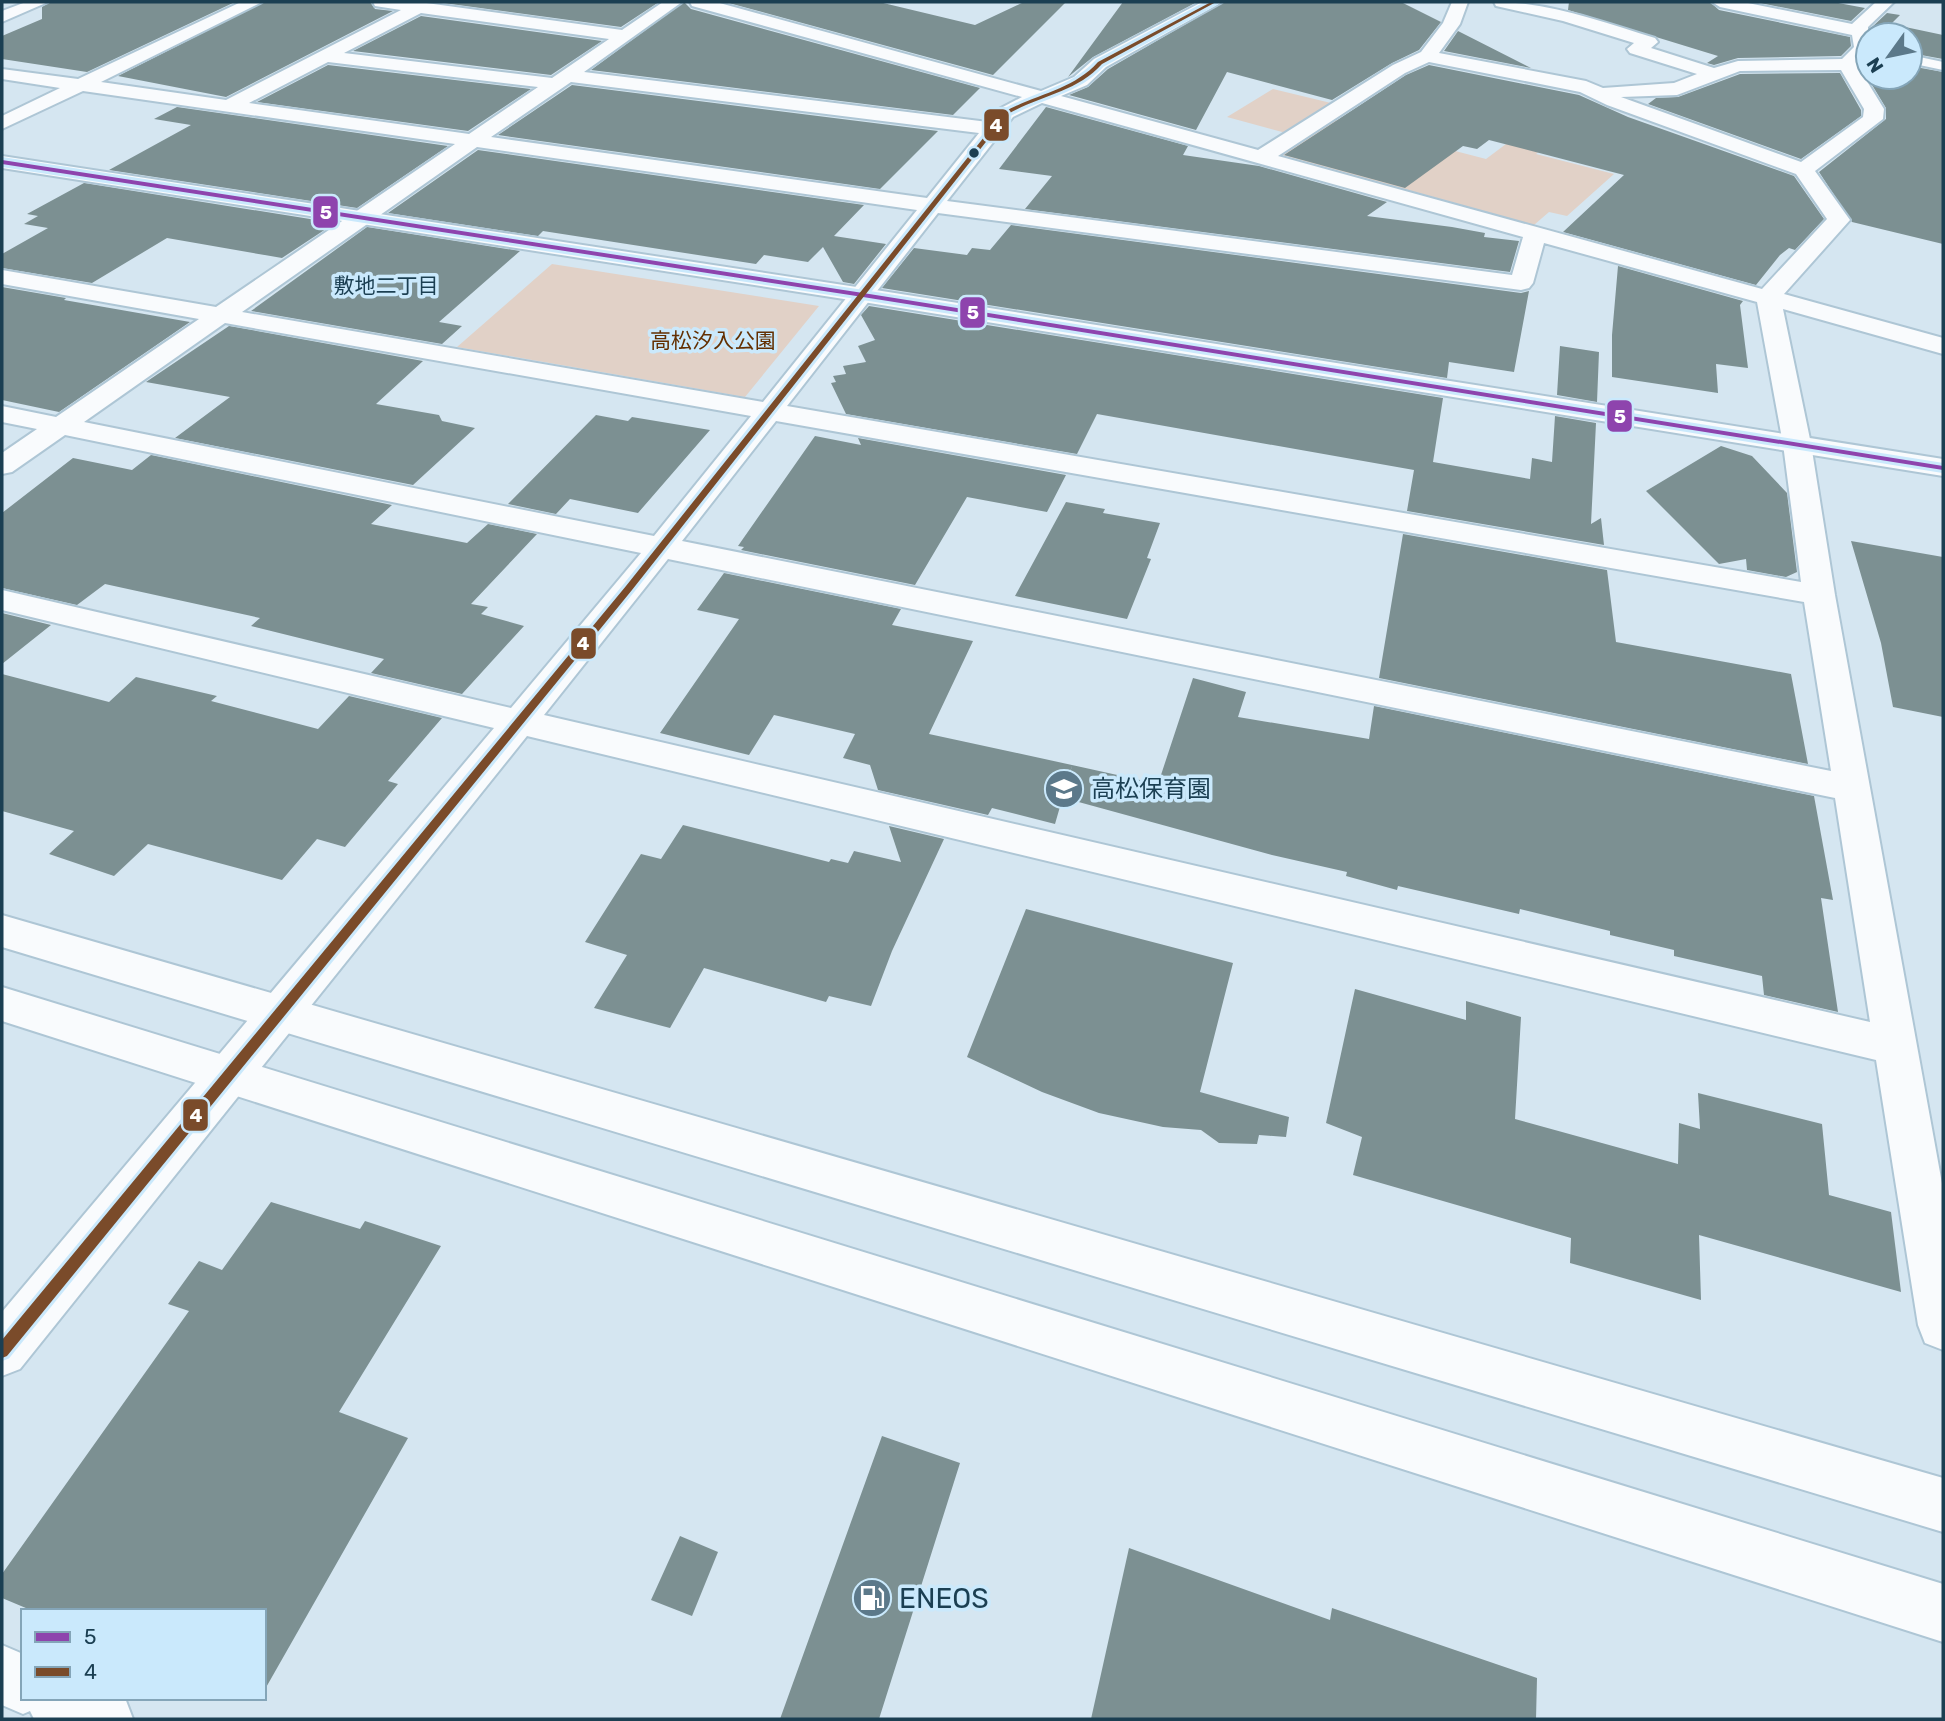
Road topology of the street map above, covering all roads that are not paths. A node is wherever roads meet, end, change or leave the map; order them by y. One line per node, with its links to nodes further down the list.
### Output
1 (40, 2): 16 (street)
2 (254, 2): 29 (street)
3 (381, 2): 12 (street)
4 (674, 2): 18 (street)
5 (698, 2): 14 (street)
6 (1213, 2): 31 (street)
7 (1460, 2): 22 (street)
8 (1502, 2): 15 (street)
9 (1720, 2): 19 (street)
10 (1886, 2): 17 (street)
11 (1599, 5): 15 (street)
12 (419, 7): 18 (street); 21 (street)
13 (778, 7): 14 (street)
14 (753, 17): 31 (street)
15 (1568, 17): 27 (street)
16 (2, 18)
17 (1865, 21)
18 (626, 36): 28 (street)
19 (1854, 40)
20 (1854, 55): 24 (street)
21 (324, 56): 28 (street); 32 (street)
22 (1427, 56): 30 (street); 36 (street)
23 (1924, 62): 25 (lane)
24 (1847, 64): 27 (street); 38 (street)
25 (1943, 66)
26 (2, 74): 29 (street)
27 (1714, 74): 30 (street)
28 (562, 80): 34 (street); 35 (street)
29 (81, 86): 32 (street); 33 (street)
30 (1599, 92): 38 (street)
31 (1041, 96): 34 (street); 36 (street)
32 (229, 106): 35 (street)
33 (2, 123)
34 (993, 129): 39 (street)
35 (476, 140): 39 (street); 40 (street)
36 (1260, 158): 41 (street)
37 (2, 162): 40 (street)
38 (1803, 170): 44 (street)
39 (934, 206): 41 (street); 43 (street)
40 (365, 218): 43 (street); 45 (street)
41 (1535, 233): 44 (street)
42 (2, 277): 45 (street)
43 (863, 295): 47 (street); 50 (street)
44 (1768, 297): 46 (street); 50 (street)
45 (219, 316): 47 (street); 49 (street)
46 (1943, 346)
47 (771, 410): 53 (street); 54 (street)
48 (2, 414): 49 (street)
49 (60, 426): 51 (street); 53 (street)
50 (1797, 444): 52 (street); 54 (street)
51 (2, 466)
52 (1943, 468)
53 (663, 545): 56 (street); 57 (street)
54 (1819, 595): 57 (street)
55 (2, 600): 56 (street)
56 (517, 723): 60 (street); 61 (street)
57 (1852, 788): 61 (street)
58 (2, 931): 60 (street)
59 (2, 1004): 62 (street)
60 (277, 1014): 62 (street); 65 (street)
61 (1896, 1046): 63 (street)
62 (227, 1074): 64 (street); 66 (street)
63 (1943, 1325)
64 (2, 1351)
65 (1943, 1505)
66 (1943, 1613)
67 (2, 1675): 68 (street)
68 (21, 1683)
69 (60, 1700): 70 (street)
70 (103, 1719)

